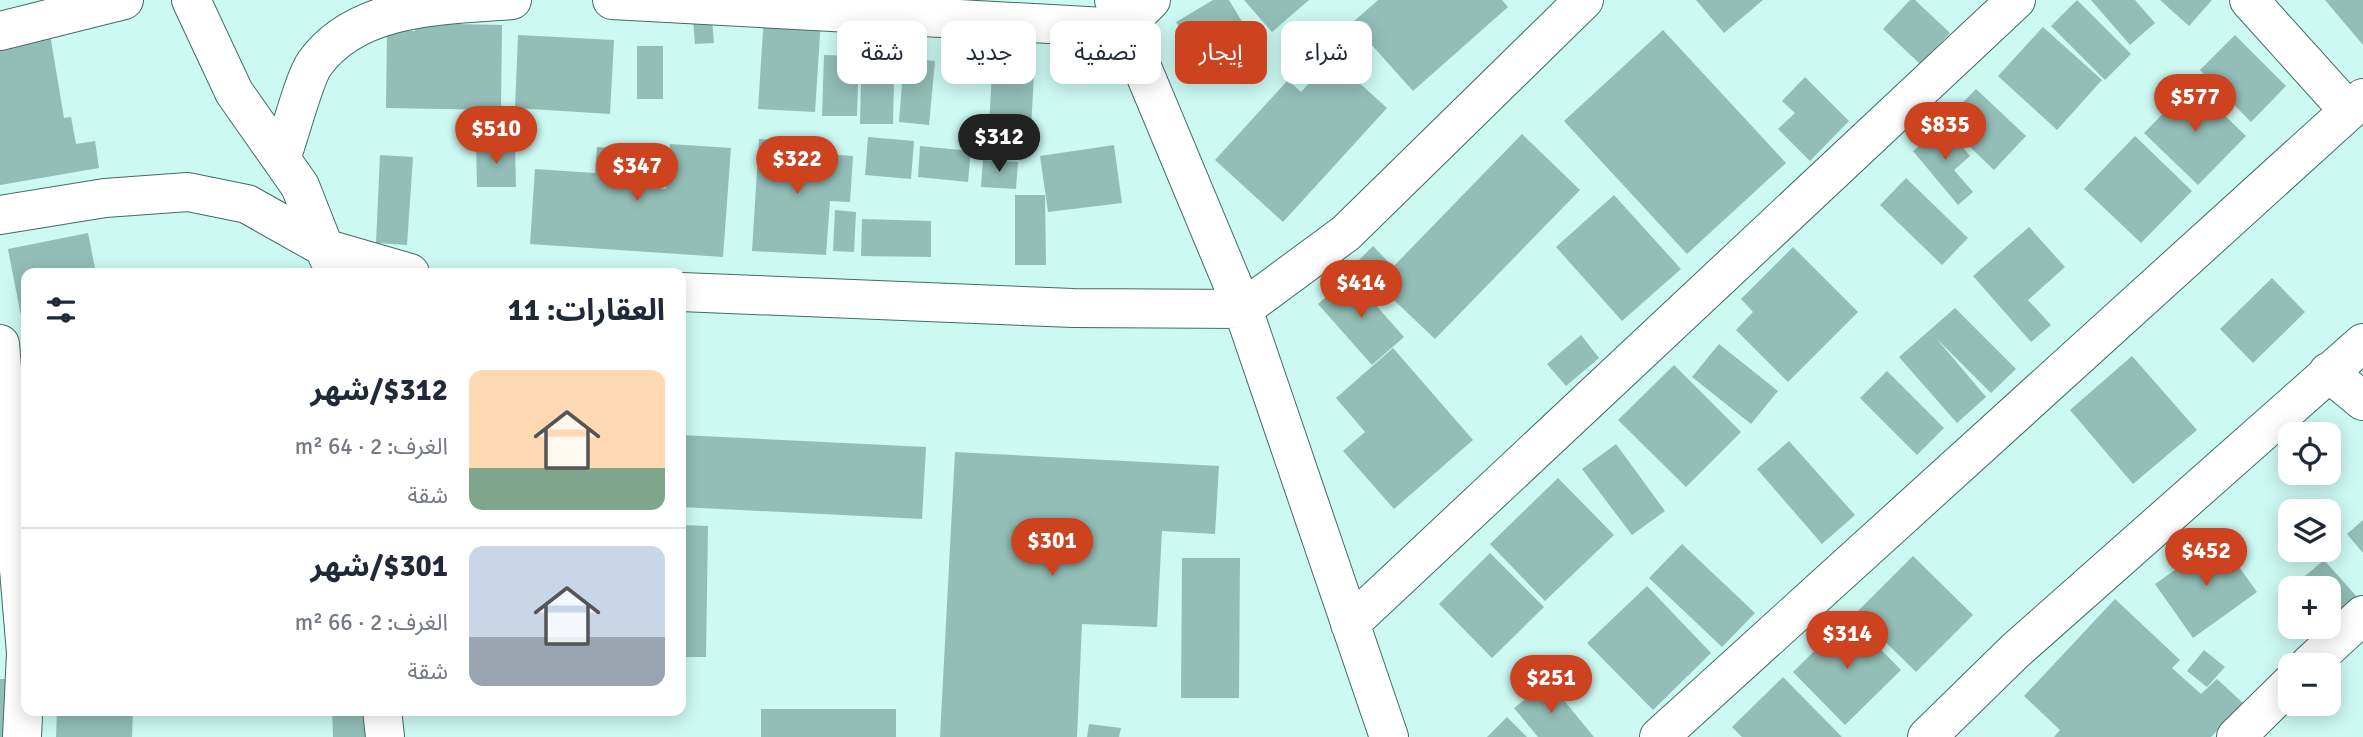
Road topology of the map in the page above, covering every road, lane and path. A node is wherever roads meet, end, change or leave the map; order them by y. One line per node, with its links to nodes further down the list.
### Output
1 (124, 0): 10 (street)
2 (191, 0): 12 (street)
3 (512, 0): 12 (street)
4 (612, 0): 9 (street)
5 (1152, 0): 9 (street)
6 (1584, 0): 17 (street)
7 (2016, 0): 25 (street)
8 (2249, 0): 11 (street)
9 (1119, 14): 17 (street)
10 (0, 31)
11 (2356, 104): 35 (street)
12 (281, 159): 14 (street)
13 (0, 215): 14 (street)
14 (328, 261): 15 (street)
15 (376, 268)
16 (686, 292): 17 (street)
17 (1243, 309): 25 (street)
18 (2363, 343): 20 (street)
19 (0, 344): 22 (street)
20 (2328, 372): 21 (street); 36 (street)
21 (2363, 401)
22 (2, 403): 23 (street)
23 (21, 601)
24 (2363, 615): 28 (street)
25 (1350, 624): 34 (street)
26 (0, 651): 27 (street)
27 (21, 653)
28 (2322, 653)
29 (2278, 696): 37 (street)
30 (23, 716): 32 (street)
31 (383, 716): 33 (street)
32 (22, 737)
33 (385, 737)
34 (1389, 737)
35 (1660, 737)
36 (1927, 737)
37 (2236, 737)

